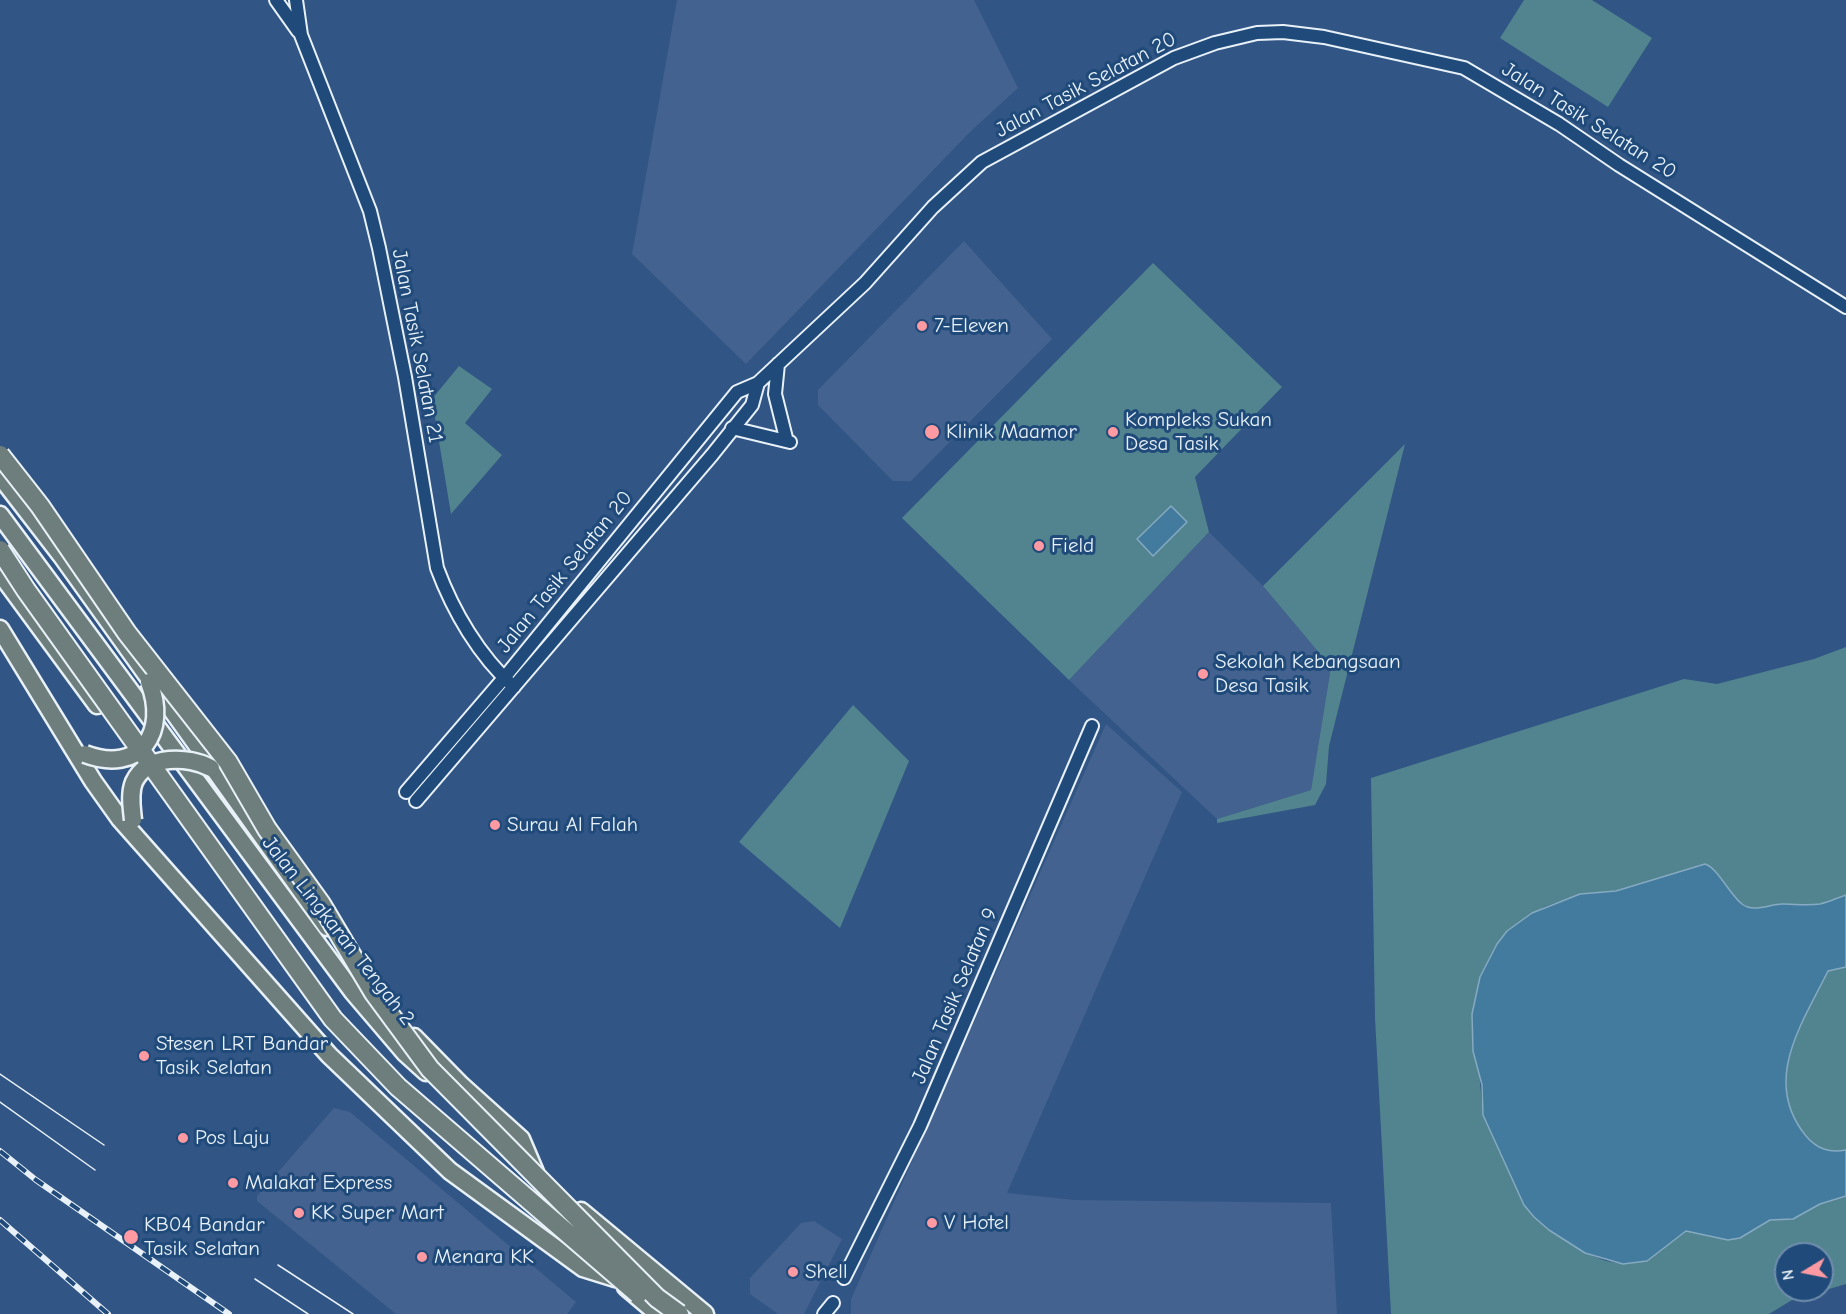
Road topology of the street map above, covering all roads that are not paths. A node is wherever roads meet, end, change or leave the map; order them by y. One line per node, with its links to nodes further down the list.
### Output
1 (276, 0): 3 (street)
2 (296, 0): 3 (street, Jalan Tasik Selatan 21)
3 (301, 35): 14 (street, Jalan Tasik Selatan 21)
4 (1846, 307): 5 (street, Jalan Tasik Selatan 20)
5 (778, 364): 6 (street, Jalan Tasik Selatan 20); 7 (street)
6 (758, 383): 7 (street, Jalan Tasik Selatan 20); 14 (street, Jalan Tasik Selatan 20)
7 (732, 428): 16 (street, Jalan Tasik Selatan 20)
8 (0, 455): 30 (highway, bridge)
9 (0, 476): 15 (highway)
10 (0, 515): 25 (highway, Jalan Lingkaran Tengah 2)
11 (0, 550): 29 (highway, bridge)
12 (0, 573): 26 (highway)
13 (1, 632): 20 (highway)
14 (504, 678): 16 (street, Jalan Tasik Selatan 21); 17 (street, Jalan Tasik Selatan 20)
15 (149, 682): 20 (highway, bridge); 21 (highway, bridge)
16 (514, 687): 18 (street, Jalan Tasik Selatan 20)
17 (485, 700): 18 (street); 22 (street, Jalan Tasik Selatan 20)
18 (495, 710): 23 (street, Jalan Tasik Selatan 20)
19 (1092, 726): 27 (street, Jalan Tasik Selatan 9)
20 (61, 729): 24 (highway)
21 (211, 768): 24 (highway, bridge); 25 (highway)
22 (406, 792)
23 (416, 801)
24 (138, 839): 26 (highway)
25 (534, 1172): 31 (highway, Jalan Lingkaran Tengah 2)
26 (615, 1278): 28 (highway)
27 (844, 1278)
28 (658, 1314)
29 (663, 1314)
30 (679, 1314)
31 (705, 1314)
32 (824, 1314): 33 (street)
33 (832, 1314)

